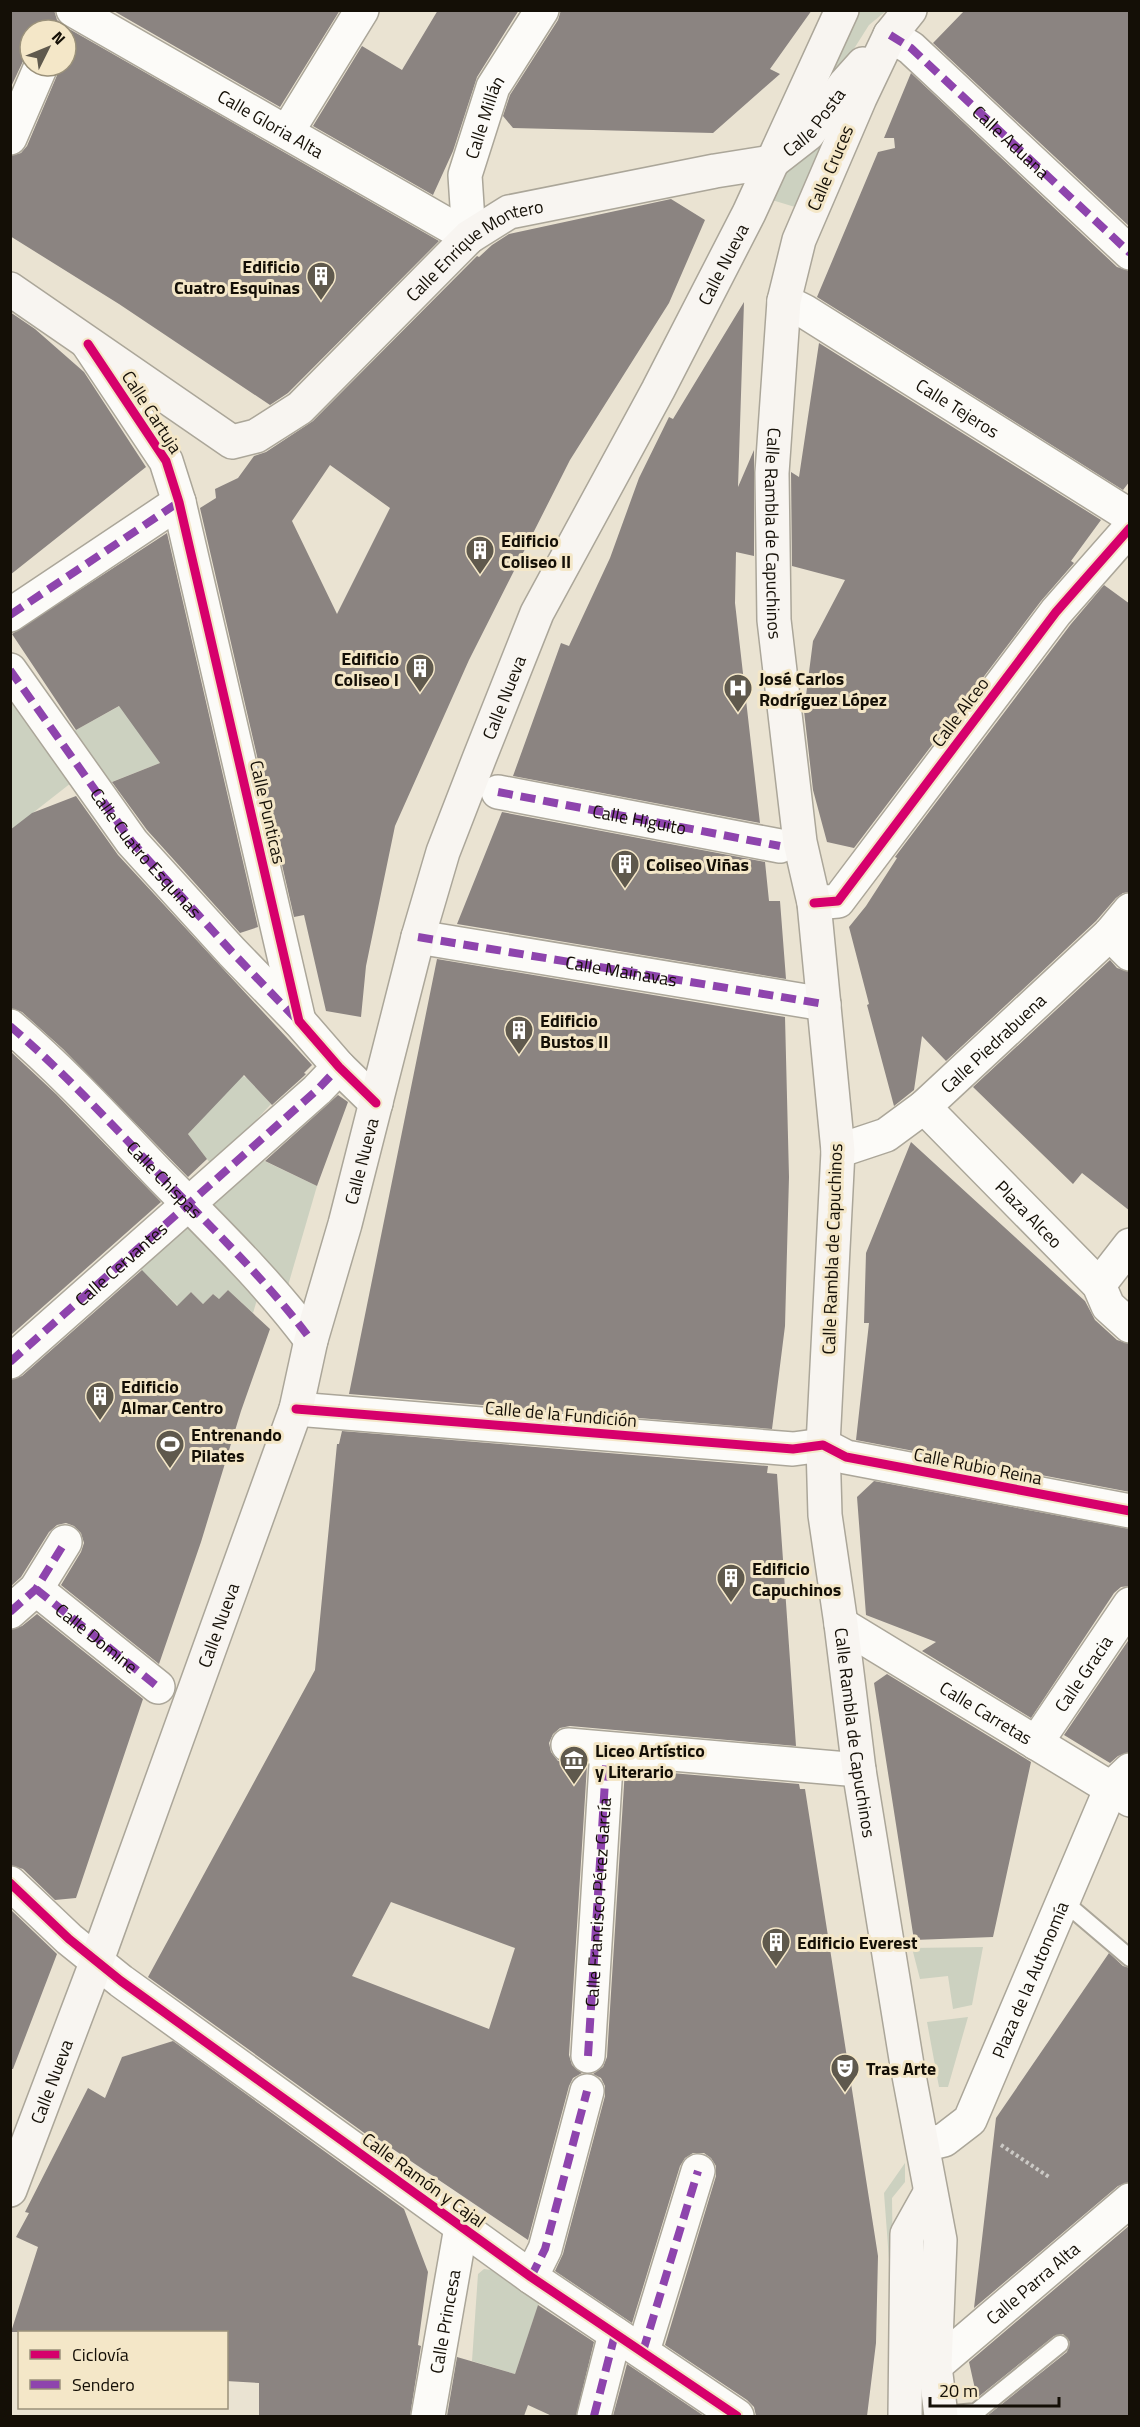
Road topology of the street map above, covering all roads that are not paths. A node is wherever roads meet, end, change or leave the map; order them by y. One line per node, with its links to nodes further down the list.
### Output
1 (73, 10): 7 (street, Calle Gloria Alta)
2 (363, 10): 7 (street)
3 (542, 10): 10 (street, Calle Millán)
4 (842, 10): 9 (main road, Calle Posta)
5 (900, 23): 9 (main road, Calle Posta); 11 (street, Calle Aduana); 13 (main road, Calle Cruces)
6 (36, 78): 8 (street)
7 (286, 132): 10 (street, Calle Gloria Alta)
8 (10, 138)
9 (772, 162): 10 (main road, Calle Enrique Montero); 25 (main road, Calle Nueva)
10 (469, 237): 15 (main road, Calle Enrique Montero)
11 (1130, 253)
12 (10, 289): 14 (main road, Calle Cartuja)
13 (784, 301): 17 (street, Calle Tejeros); 23 (main road, Calle Rambla de Capuchinos)
14 (88, 344): 15 (main road, Calle Cartuja); 16 (street, Calle Cartuja)
15 (232, 442)
16 (179, 502): 19 (street); 27 (street, Calle Punticas)
17 (1130, 516)
18 (1130, 528): 23 (street, Calle Alceo)
19 (10, 615)
20 (10, 670): 27 (street, Calle Cuatro Esquinas)
21 (498, 792): 22 (street, Calle Higuito)
22 (780, 846)
23 (814, 903): 26 (main road, Calle Rambla de Capuchinos)
24 (1123, 932): 31 (street, Calle Piedrabuena)
25 (418, 936): 26 (street, Calle Mainavas); 30 (main road, Calle Nueva)
26 (824, 1004): 32 (main road, Calle Rambla de Capuchinos)
27 (299, 1022): 29 (street, Calle Punticas)
28 (10, 1026): 33 (street, Calle Chispas)
29 (339, 1067): 30 (street, Calle Punticas); 33 (street, Calle Cervantes)
30 (375, 1103): 37 (main road, Calle Nueva)
31 (924, 1107): 32 (street, Calle Piedrabuena); 35 (street, Plaza Alceo)
32 (838, 1151): 40 (main road, Calle Rambla de Capuchinos)
33 (189, 1204): 37 (street, Calle Chispas); 38 (street, Calle Cervantes)
34 (1130, 1245): 35 (street)
35 (1099, 1285): 36 (street, Plaza Alceo)
36 (1130, 1326)
37 (311, 1340): 39 (main road, Calle Nueva)
38 (10, 1362)
39 (297, 1409): 40 (street, Calle de la Fundición); 56 (main road, Calle Nueva)
40 (823, 1445): 41 (street, Calle Rubio Reina); 46 (main road, Calle Rambla de Capuchinos)
41 (1130, 1511)
42 (65, 1542): 43 (street)
43 (36, 1589): 45 (street); 47 (street, Calle Domine)
44 (1130, 1604): 48 (street, Calle Gracia)
45 (10, 1612)
46 (842, 1624): 48 (street, Calle Carretas); 51 (main road, Calle Rambla de Capuchinos)
47 (158, 1687)
48 (1036, 1743): 52 (street, Calle Carretas)
49 (568, 1745): 50 (street)
50 (607, 1749): 51 (street); 57 (street, Calle Francisco Pérez García)
51 (859, 1770): 59 (main road, Calle Rambla de Capuchinos)
52 (1124, 1786): 54 (street, Plaza de la Autonomía)
53 (10, 1883): 56 (street, Calle Ramón y Cajal)
54 (1063, 1901): 55 (lane); 59 (street, Plaza de la Autonomía)
55 (1130, 1958)
56 (96, 1963): 61 (main road, Calle Nueva); 64 (street, Calle Ramón y Cajal)
57 (588, 2056)
58 (587, 2091): 65 (street)
59 (923, 2145): 62 (main road, Calle Rambla de Capuchinos)
60 (698, 2171): 68 (street)
61 (10, 2190)
62 (930, 2193): 69 (main road, Calle Rambla de Capuchinos); 73 (main road)
63 (1130, 2200): 69 (street, Calle Parra Alta)
64 (461, 2227): 65 (street, Calle Ramón y Cajal); 70 (street, Calle Princesa)
65 (531, 2277): 66 (street, Calle Ramón y Cajal)
66 (615, 2334): 68 (street, Calle Ramón y Cajal); 71 (street)
67 (1060, 2344): 74 (lane)
68 (643, 2351): 72 (street, Calle Ramón y Cajal)
69 (935, 2366): 74 (main road, Calle Rambla de Capuchinos)
70 (428, 2416)
71 (594, 2416)
72 (737, 2416)
73 (905, 2416)
74 (941, 2416)

